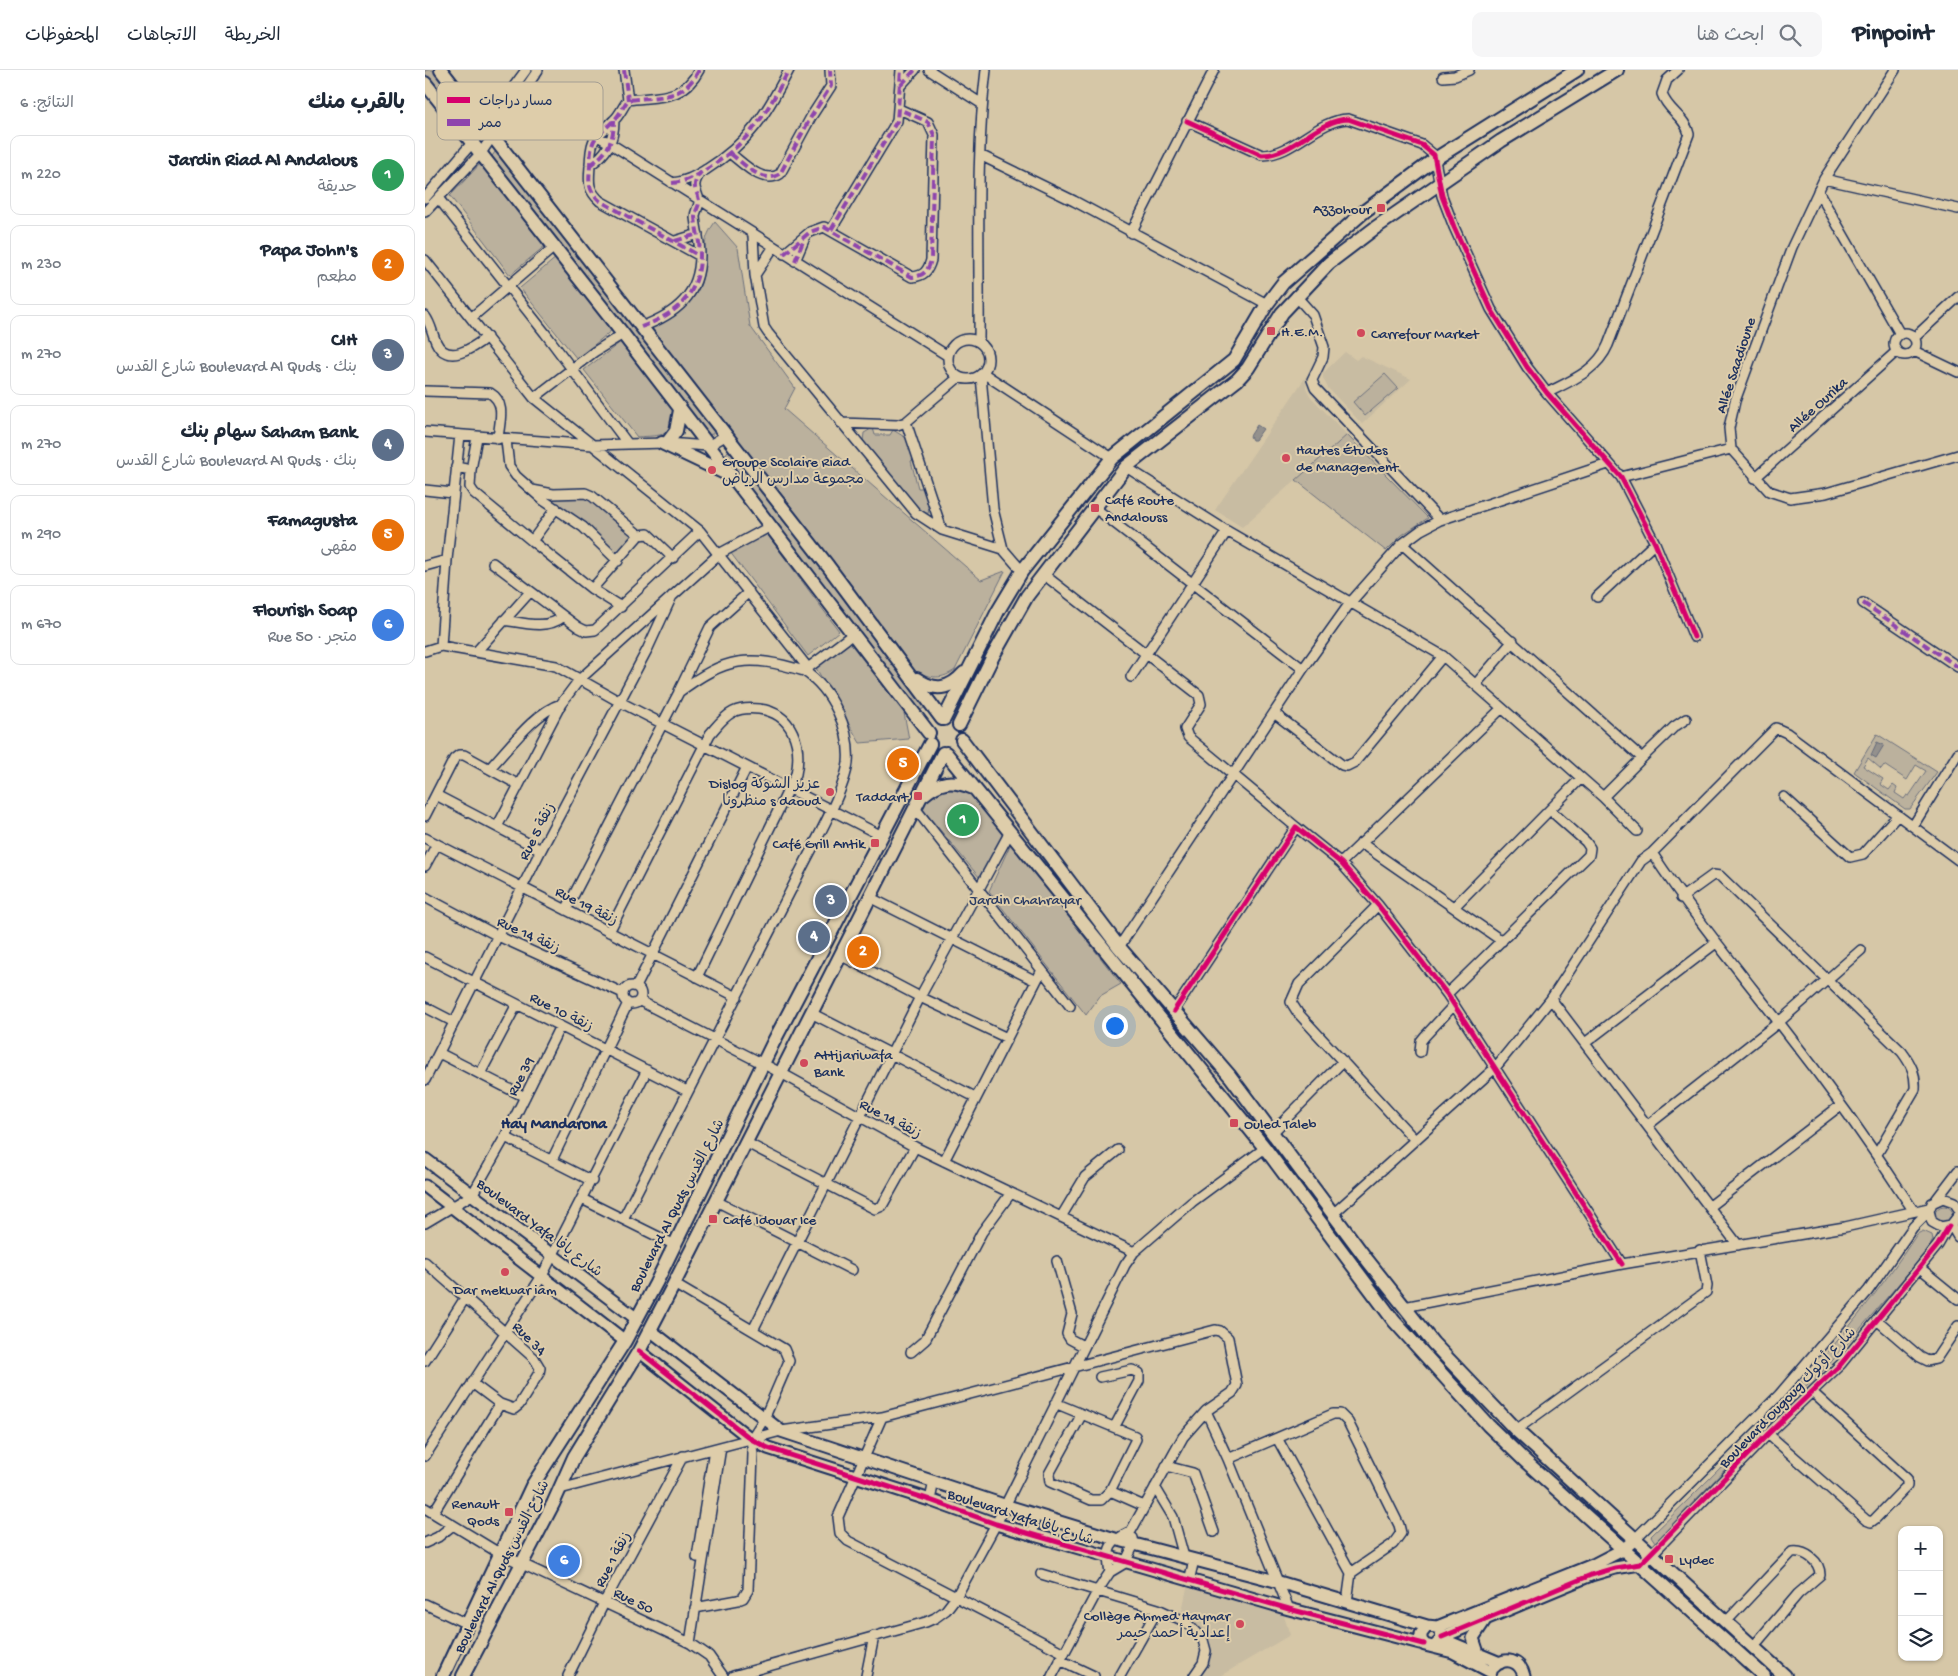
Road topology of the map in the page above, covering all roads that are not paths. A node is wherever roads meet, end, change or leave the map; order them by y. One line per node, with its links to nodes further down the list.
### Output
1 (526, 70): 18 (street)
2 (538, 70): 19 (street)
3 (624, 70): 23 (street)
4 (699, 70): 23 (street)
5 (789, 70): 37 (street)
6 (830, 70): 37 (street)
7 (901, 70): 21 (street)
8 (915, 70): 21 (street)
9 (929, 70): 24 (street)
10 (986, 70): 24 (street)
11 (1214, 70): 27 (street)
12 (1469, 70): 17 (street)
13 (1577, 70): 39 (main road)
14 (1617, 70): 44 (main road)
15 (1678, 70): 84 (street)
16 (1895, 70): 42 (street, Allée Saadioune)
17 (1443, 77)
18 (518, 82)
19 (530, 82)
20 (425, 83): 22 (main road)
21 (901, 85): 25 (street)
22 (437, 98)
23 (628, 100): 26 (street)
24 (982, 104): 38 (street)
25 (899, 109): 51 (street); 51 (street)
26 (614, 120): 28 (street); 35 (street)
27 (1187, 121): 39 (street); 52 (street)
28 (603, 130)
29 (470, 140): 36 (main road)
30 (479, 140): 36 (street)
31 (487, 140): 36 (street)
32 (496, 140): 70 (main road)
33 (594, 140): 40 (street)
34 (603, 140): 35 (street)
35 (611, 144): 40 (street); 43 (street)
36 (476, 148): 46 (street); 47 (street); 57 (main road)
37 (731, 154): 41 (street)
38 (981, 154): 52 (street); 75 (street)
39 (1435, 159): 44 (street); 67 (main road)
40 (590, 165): 56 (street)
41 (700, 173): 43 (street); 48 (street)
42 (1824, 180): 45 (street, Allée Saadioune); 49 (street)
43 (672, 183): 48 (street)
44 (1441, 183): 65 (main road); 84 (street)
45 (1817, 191): 72 (street); 98 (street, Allée Saadioune)
46 (425, 198)
47 (439, 199): 50 (street); 64 (street)
48 (699, 201): 53 (street); 54 (street)
49 (1958, 209)
50 (425, 212)
51 (831, 230): 55 (street)
52 (1131, 233): 67 (street)
53 (698, 234): 56 (street); 60 (street)
54 (753, 235): 58 (street); 63 (street)
55 (805, 237): 59 (street); 62 (street)
56 (675, 241): 60 (street)
57 (553, 248): 64 (street); 71 (main road)
58 (773, 248): 59 (street); 63 (street)
59 (784, 254): 62 (street)
60 (700, 256): 70 (street)
61 (425, 260): 69 (street)
62 (795, 261): 78 (street)
63 (755, 275): 88 (street)
64 (507, 286): 69 (street); 79 (street)
65 (1295, 296): 103 (main road); 113 (street)
66 (1958, 298): 74 (street)
67 (1267, 304): 100 (main road)
68 (425, 316): 73 (street)
69 (471, 318): 73 (street)
70 (641, 327): 91 (main road)
71 (623, 334): 79 (street); 86 (main road)
72 (1900, 334): 74 (street); 76 (street)
73 (487, 337): 85 (street)
74 (1914, 338): 77 (street)
75 (979, 342): 78 (street); 81 (street)
76 (1897, 351): 77 (street); 107 (street, Allée Ourika)
77 (1913, 351): 80 (street)
78 (948, 356): 82 (street)
79 (572, 368): 85 (street); 95 (street)
80 (1958, 372)
81 (982, 375): 82 (street); 100 (street); 122 (street)
82 (959, 377): 87 (street)
83 (425, 391): 93 (street)
84 (1547, 393): 101 (street)
85 (534, 398): 96 (street)
86 (680, 410): 94 (main road); 97 (main road)
87 (906, 422): 88 (street); 115 (street)
88 (841, 423): 115 (street)
89 (425, 432): 90 (street)
90 (460, 435): 92 (street); 102 (street)
91 (725, 436): 97 (street); 154 (main road)
92 (477, 437): 93 (street); 104 (street)
93 (502, 440): 96 (street); 109 (street)
94 (664, 443): 95 (street); 97 (street); 105 (main road)
95 (628, 444): 96 (street)
96 (593, 445): 116 (street)
97 (708, 446): 105 (main road)
98 (1731, 449): 106 (street); 107 (street)
99 (1958, 455): 107 (street)
100 (1112, 458): 129 (main road)
101 (1607, 464): 106 (street); 113 (street)
102 (456, 467): 104 (street); 110 (street)
103 (1126, 468): 112 (main road); 117 (street)
104 (471, 470): 119 (street)
105 (731, 476): 114 (main road)
106 (1621, 477): 121 (street)
107 (1755, 478)
108 (425, 490): 110 (street)
109 (532, 490): 111 (street); 118 (street)
110 (453, 493): 125 (street)
111 (556, 508): 119 (street); 126 (street)
112 (1095, 508): 130 (main road); 131 (street)
113 (1440, 520): 120 (street)
114 (771, 526): 123 (street); 142 (main road)
115 (942, 530): 122 (street)
116 (700, 531): 123 (street); 124 (street)
117 (1227, 531): 131 (street); 137 (street)
118 (639, 535): 124 (street); 126 (street)
119 (532, 541): 132 (street)
120 (1402, 544): 137 (street); 144 (street)
121 (1655, 544): 136 (street); 143 (street)
122 (1003, 550): 129 (street)
123 (719, 554): 134 (street); 135 (street)
124 (673, 558): 139 (street)
125 (447, 560): 128 (street); 145 (street)
126 (618, 561): 132 (street)
127 (493, 564): 133 (street)
128 (425, 566)
129 (1022, 571): 150 (main road)
130 (1043, 574): 148 (street); 166 (main road)
131 (1193, 583): 148 (street); 152 (street)
132 (592, 589): 139 (street)
133 (529, 592): 140 (street); 141 (street)
134 (749, 592): 153 (street); 158 (street)
135 (672, 596): 156 (street); 159 (street, Rue 5 زنقة)
136 (1597, 597)
137 (1350, 603): 149 (street); 152 (street)
138 (1863, 603): 151 (street)
139 (621, 608): 140 (street)
140 (563, 617): 141 (street)
141 (504, 620): 147 (street)
142 (853, 634): 153 (street); 167 (main road)
143 (1693, 638)
144 (1513, 641): 157 (street); 172 (street)
145 (441, 646): 146 (street); 147 (street)
146 (425, 651)
147 (476, 652): 156 (street)
148 (1147, 654): 155 (street); 175 (street)
149 (1443, 656): 157 (street); 162 (street)
150 (973, 664): 154 (main road); 163 (main road)
151 (1958, 667)
152 (1303, 669): 162 (street)
153 (806, 670): 158 (street); 185 (street)
154 (911, 675): 163 (main road)
155 (1131, 677)
156 (579, 680): 159 (street); 160 (street)
157 (1476, 684): 161 (street)
158 (679, 692): 165 (street)
159 (620, 702): 165 (street); 198 (street, Rue 5 زنقة)
160 (561, 704): 174 (street); 177 (street)
161 (1501, 708): 176 (street); 196 (street)
162 (1274, 713): 175 (street)
163 (943, 719): 166 (main road); 167 (main road)
164 (1686, 719): 172 (street)
165 (662, 724): 169 (street); 210 (street)
166 (959, 725): 168 (main road)
167 (929, 738): 170 (main road); 194 (main road, Boulevard Al Quds شارع القدس)
168 (962, 740): 170 (main road); 216 (main road)
169 (705, 745): 173 (street); 179 (street); 211 (street)
170 (944, 753): 178 (main road); 181 (main road, Boulevard Al Quds شارع القدس)
171 (1958, 753): 189 (street)
172 (1642, 758): 182 (street)
173 (747, 767): 179 (street); 218 (street)
174 (490, 768): 177 (street); 180 (street)
175 (1233, 774): 191 (street); 216 (street)
176 (1581, 778): 182 (street); 186 (street)
177 (519, 785): 190 (street)
178 (974, 788): 181 (main road); 193 (main road)
179 (789, 789): 185 (street); 222 (street)
180 (436, 795): 187 (street); 190 (street)
181 (921, 797): 184 (main road, Boulevard Al Quds شارع القدس)
182 (1603, 797): 192 (street)
183 (1784, 797): 188 (street)
184 (915, 808): 204 (street); 206 (main road, Boulevard Al Quds شارع القدس)
185 (830, 810): 194 (street); 229 (street)
186 (1550, 810): 209 (street); 214 (street)
187 (425, 816)
188 (1898, 816): 189 (street); 199 (street)
189 (1913, 826): 200 (street)
190 (497, 827): 198 (street)
191 (1296, 827): 201 (street); 238 (street)
192 (1637, 831)
193 (1010, 832): 204 (street); 268 (main road)
194 (882, 836): 251 (main road, Boulevard Al Quds شارع القدس)
195 (425, 838): 197 (street, Rue 19 زنقة)
196 (1361, 843): 201 (street); 209 (street)
197 (437, 844): 202 (street); 203 (street, Rue 19 زنقة)
198 (541, 850): 203 (street, Rue 5 زنقة)
199 (1652, 853): 207 (street); 231 (street)
200 (1958, 860)
201 (1341, 863): 208 (street)
202 (425, 866)
203 (523, 887): 210 (street, Rue 19 زنقة); 212 (street, Rue 5 زنقة)
204 (980, 889): 213 (street); 221 (street)
205 (425, 897): 212 (street, Rue 14 زنقة)
206 (869, 897): 213 (street); 219 (main road, Boulevard Al Quds شارع القدس)
207 (1681, 898): 215 (street); 224 (street)
208 (1378, 905): 228 (street); 250 (street)
209 (1454, 907): 214 (street)
210 (566, 910): 211 (street, Rue 19 زنقة)
211 (609, 932): 218 (street, Rue 19 زنقة)
212 (498, 936): 225 (street, Rue 5 زنقة); 227 (street, Rue 14 زنقة)
213 (952, 940): 223 (street); 230 (street)
214 (1502, 940): 228 (street)
215 (1716, 943): 241 (street); 245 (street)
216 (1119, 946): 238 (main road)
217 (1861, 950): 224 (street)
218 (651, 954): 222 (street, Rue 19 زنقة); 226 (street)
219 (840, 955): 230 (street); 239 (main road, Boulevard Al Quds شارع القدس)
220 (425, 957): 225 (street, Rue 10 زنقة)
221 (1042, 970): 223 (street); 237 (street)
222 (697, 977): 229 (street, Rue 19 زنقة)
223 (1036, 981): 243 (street)
224 (1826, 981): 241 (street); 270 (street)
225 (475, 982): 234 (street, Rue 10 زنقة); 240 (street, Rue 5 زنقة)
226 (636, 987): 227 (street); 232 (street)
227 (623, 993): 233 (street)
228 (1447, 994): 235 (street)
229 (737, 997): 244 (street)
230 (920, 997): 243 (street); 249 (street)
231 (1551, 999): 245 (street); 252 (street)
232 (640, 1001): 233 (street); 244 (street, Rue 14 زنقة)
233 (628, 1003): 246 (street)
234 (517, 1004): 242 (street, Rue 10 زنقة); 255 (street)
235 (1454, 1005): 247 (street); 252 (street)
236 (425, 1006): 240 (street)
237 (1070, 1006)
238 (1174, 1011): 263 (main road)
239 (811, 1013): 249 (street); 254 (main road, Boulevard Al Quds شارع القدس)
240 (454, 1022): 248 (street, Rue 5 زنقة)
241 (1779, 1022): 260 (street); 262 (street)
242 (561, 1026): 246 (street, Rue 10 زنقة); 258 (street, Rue 39)
243 (1007, 1038): 259 (street)
244 (714, 1039): 251 (street, Rue 14 زنقة); 257 (street)
245 (1585, 1043): 262 (street)
246 (605, 1048): 253 (street, Rue 10 زنقة); 272 (street)
247 (1421, 1052)
248 (439, 1053): 255 (street); 256 (street, Rue 5 زنقة)
249 (891, 1055): 259 (street); 261 (street)
250 (1343, 1061): 263 (street); 265 (street)
251 (764, 1064): 254 (street, Rue 14 زنقة); 295 (main road, Boulevard Al Quds شارع القدس)
252 (1495, 1068): 265 (street); 301 (street)
253 (647, 1070): 257 (street, Rue 10 زنقة); 275 (street)
254 (781, 1072): 261 (street, Rue 14 زنقة); 266 (main road, Boulevard Al Quds شارع القدس)
255 (480, 1074): 258 (street)
256 (425, 1080)
257 (687, 1091): 290 (street)
258 (525, 1096): 264 (street, Rue 39)
259 (975, 1097): 273 (street)
260 (1841, 1105): 270 (street); 283 (street)
261 (860, 1118): 267 (street, Rue 14 زنقة); 276 (street)
262 (1648, 1124): 283 (street)
263 (1273, 1132): 288 (main road)
264 (505, 1137): 272 (street); 279 (street, Rue 39)
265 (1415, 1140): 288 (street)
266 (745, 1142): 276 (street); 281 (main road, Boulevard Al Quds شارع القدس)
267 (915, 1147): 273 (street, Rue 14 زنقة); 276 (street)
268 (1265, 1148): 298 (street); 363 (main road)
269 (1118, 1150): 289 (street)
270 (1877, 1154): 286 (street)
271 (425, 1159): 279 (street, Boulevard Yafa شارع يافا)
272 (552, 1160): 275 (street)
273 (944, 1161): 278 (street, Rue 14 زنقة)
274 (1958, 1171): 282 (street)
275 (592, 1181): 280 (street)
276 (826, 1184): 294 (street)
277 (425, 1186): 284 (street)
278 (1011, 1193): 289 (street, Rue 14 زنقة); 319 (street)
279 (472, 1195): 284 (street, Rue 39); 299 (street, Boulevard Yafa شارع يافا)
280 (583, 1199): 290 (street); 299 (street)
281 (716, 1200): 294 (street); 306 (main road, Boulevard Al Quds شارع القدس)
282 (1936, 1200): 285 (street); 287 (street, Boulevard Ougoug شارع أوكوك)
283 (1710, 1206): 296 (street)
284 (452, 1208): 292 (street, Rue 39); 305 (street)
285 (1958, 1208)
286 (1913, 1210): 287 (street); 296 (street)
287 (1929, 1210): 291 (street); 359 (street, Boulevard Ougoug شارع أوكوك)
288 (1333, 1214): 309 (main road)
289 (1061, 1217): 298 (street, Rue 14 زنقة)
290 (623, 1219): 295 (street)
291 (1955, 1221): 293 (street); 303 (street, Boulevard Ougoug شارع أوكوك)
292 (425, 1223)
293 (1958, 1237)
294 (798, 1243): 304 (street); 314 (street)
295 (675, 1245): 310 (main road, Boulevard Al Quds شارع القدس)
296 (1738, 1245): 297 (street)
297 (1700, 1250): 301 (street); 332 (street)
298 (1134, 1252): 317 (street)
299 (553, 1257): 305 (street); 310 (street, Boulevard Yafa شارع يافا)
300 (1057, 1260): 317 (street)
301 (1622, 1264): 309 (street)
302 (426, 1265): 307 (street, Rue 34)
303 (1920, 1268): 308 (street); 311 (street, Boulevard Ougoug شارع أوكوك)
304 (852, 1270)
305 (542, 1276): 315 (street); 316 (street)
306 (674, 1284): 313 (main road, Boulevard Al Quds شارع القدس); 314 (street)
307 (465, 1298): 315 (street, Rue 34); 320 (street)
308 (1958, 1298)
309 (1404, 1307): 332 (main road)
310 (637, 1319): 316 (main road, Boulevard Al Quds شارع القدس)
311 (1877, 1320): 312 (street); 324 (street, Boulevard Ougoug شارع أوكوك)
312 (1958, 1326)
313 (650, 1330): 318 (main road, Boulevard Al Quds شارع القدس); 330 (street, Boulevard Yafa شارع يافا)
314 (753, 1330): 330 (street)
315 (505, 1331): 323 (street); 326 (street, Rue 34)
316 (625, 1341): 364 (main road, Boulevard Al Quds شارع القدس)
317 (1083, 1346): 321 (street)
318 (639, 1351): 336 (street, Boulevard Yafa شارع يافا); 347 (main road, Boulevard Al Quds شارع القدس)
319 (911, 1352)
320 (425, 1361)
321 (1073, 1367): 325 (street); 327 (street); 329 (street)
322 (1100, 1376): 331 (street)
323 (473, 1383): 326 (street); 337 (street)
324 (1812, 1392): 334 (street, Boulevard Ougoug شارع أوكوك); 334 (street)
325 (1055, 1403): 328 (street); 350 (street)
326 (500, 1404): 352 (street)
327 (1206, 1412): 342 (street); 343 (street)
328 (1082, 1414): 331 (street); 348 (street)
329 (882, 1417): 333 (street); 341 (street)
330 (763, 1418): 333 (street, Boulevard Yafa شارع يافا); 336 (street)
331 (1115, 1426): 348 (street)
332 (1516, 1430): 359 (main road)
333 (781, 1431): 336 (street); 341 (street, Boulevard Yafa شارع يافا)
334 (1768, 1434): 365 (street, Boulevard Ougoug شارع أوكوك)
335 (1277, 1438): 342 (street); 372 (street); 372 (street)
336 (751, 1439): 338 (street); 344 (street, Boulevard Yafa شارع يافا); 381 (street)
337 (428, 1444): 339 (street)
338 (717, 1448): 340 (street); 381 (street); 389 (street)
339 (425, 1456)
340 (683, 1456): 347 (street); 378 (street, Rue 1 زنقة)
341 (865, 1459): 344 (street); 345 (street, Boulevard Yafa شارع يافا)
342 (1228, 1459): 375 (street)
343 (1166, 1466): 346 (street); 357 (street)
344 (857, 1477): 349 (street, Boulevard Yafa شارع يافا); 377 (street)
345 (934, 1481): 349 (street); 350 (street, Boulevard Yafa شارع يافا)
346 (1155, 1487): 351 (street); 367 (street)
347 (560, 1489): 368 (main road, Boulevard Al Quds شارع القدس)
348 (1110, 1491): 351 (street)
349 (930, 1500): 354 (street, Boulevard Yafa شارع يافا)
350 (1004, 1505): 353 (street, Boulevard Yafa شارع يافا); 354 (street)
351 (1144, 1506): 356 (street)
352 (429, 1511): 355 (street, Rue 50)
353 (1035, 1514): 358 (street); 360 (street, Boulevard Yafa شارع يافا)
354 (996, 1524): 358 (street, Boulevard Yafa شارع يافا); 377 (street)
355 (453, 1525): 361 (street); 364 (street, Rue 50)
356 (1131, 1531): 360 (street); 362 (street)
357 (1214, 1532)
358 (1033, 1535): 366 (street, Boulevard Yafa شارع يافا)
359 (1636, 1538): 363 (street); 365 (main road)
360 (1115, 1539): 362 (street, Boulevard Yafa شارع يافا); 366 (street)
361 (425, 1543)
362 (1134, 1544): 367 (street, Boulevard Yafa شارع يافا); 369 (street)
363 (1624, 1550): 370 (main road); 388 (street)
364 (499, 1553): 368 (street, Rue 50); 386 (main road, Boulevard Al Quds شارع القدس)
365 (1651, 1554): 370 (street); 385 (main road)
366 (1107, 1556): 369 (street, Boulevard Yafa شارع يافا); 371 (street)
367 (1189, 1558): 374 (street); 375 (street, Boulevard Yafa شارع يافا)
368 (523, 1563): 378 (street, Rue 50); 397 (main road, Boulevard Al Quds شارع القدس)
369 (1125, 1563): 371 (street); 374 (street, Boulevard Yafa شارع يافا)
370 (1640, 1564): 384 (street); 408 (main road)
371 (1110, 1572): 376 (street)
372 (1351, 1573): 379 (street)
373 (1041, 1574): 376 (street)
374 (1189, 1581): 383 (street, Boulevard Yafa شارع يافا)
375 (1279, 1582): 379 (street, Boulevard Yafa شارع يافا); 383 (street)
376 (1098, 1590): 382 (street); 392 (street)
377 (956, 1597): 387 (street); 392 (street)
378 (605, 1601): 389 (street, Rue 50); 398 (street, Rue 1 زنقة)
379 (1347, 1602): 388 (street, Boulevard Yafa شارع يافا)
380 (425, 1604): 386 (street)
381 (695, 1608): 389 (street)
382 (1158, 1609): 405 (street); 406 (street)
383 (1289, 1609): 388 (street, Boulevard Yafa شارع يافا)
384 (1486, 1619): 388 (street); 391 (street)
385 (1726, 1622): 390 (main road); 390 (street)
386 (469, 1625): 396 (main road, Boulevard Al Quds شارع القدس)
387 (874, 1636): 400 (street); 401 (street)
388 (1434, 1637): 391 (street, Boulevard Yafa شارع يافا); 395 (street, Boulevard Yafa شارع يافا)
389 (687, 1641): 399 (street, Rue 50)
390 (1753, 1648): 409 (main road)
391 (1478, 1653): 393 (street, Boulevard Yafa شارع يافا)
392 (1061, 1658): 394 (street); 402 (street); 404 (street)
393 (1500, 1663): 395 (street); 407 (street, Boulevard Yafa شارع يافا)
394 (1072, 1673): 403 (street)
395 (1491, 1674)
396 (443, 1676)
397 (463, 1676)
398 (568, 1676)
399 (723, 1676)
400 (733, 1676)
401 (866, 1676)
402 (1052, 1676)
403 (1085, 1676)
404 (1093, 1676)
405 (1120, 1676)
406 (1195, 1676)
407 (1524, 1676)
408 (1764, 1676)
409 (1785, 1676)

